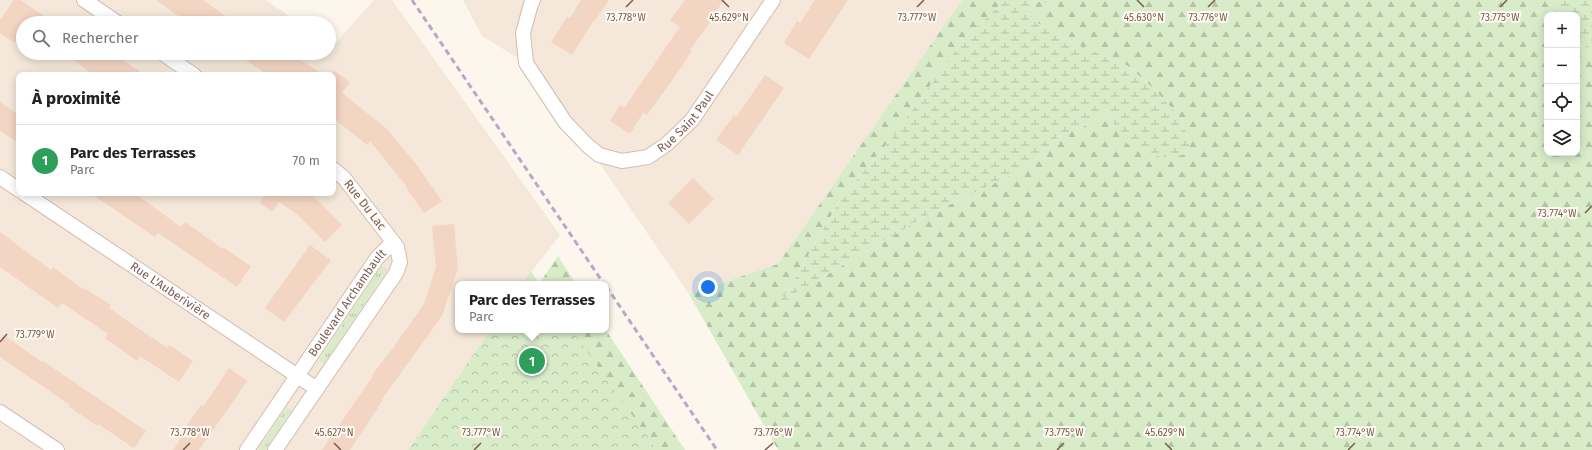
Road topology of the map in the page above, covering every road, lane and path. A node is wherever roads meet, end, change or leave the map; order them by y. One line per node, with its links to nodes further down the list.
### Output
1 (84, 0): 4 (street)
2 (533, 0): 3 (street, Rue Saint Paul)
3 (773, 0)
4 (108, 16)
5 (172, 60): 6 (street)
6 (190, 72)
7 (336, 171): 11 (street, Rue Du Lac)
8 (0, 177): 9 (street)
9 (16, 188)
10 (28, 196): 12 (street, Rue L'Auberivière)
11 (394, 244): 12 (street, Boulevard Archambault); 13 (street, Boulevard Archambault)
12 (297, 376): 13 (street, Rue L'Auberivière); 16 (street, Boulevard Archambault)
13 (316, 389): 17 (street, Boulevard Archambault)
14 (0, 412): 15 (street)
15 (57, 450)
16 (247, 450)
17 (275, 450)

